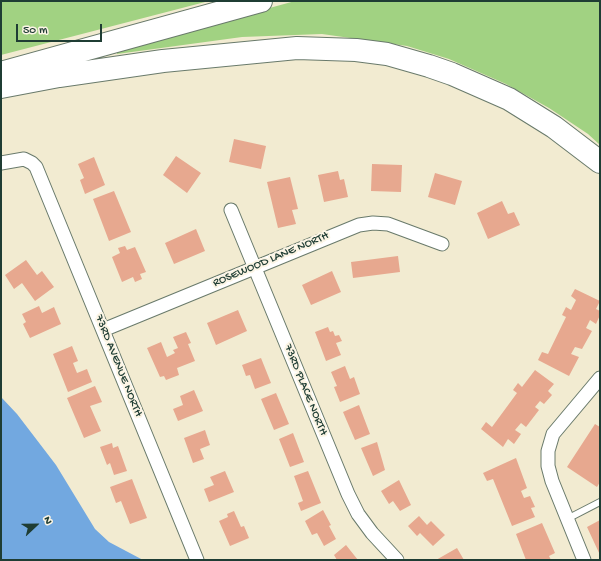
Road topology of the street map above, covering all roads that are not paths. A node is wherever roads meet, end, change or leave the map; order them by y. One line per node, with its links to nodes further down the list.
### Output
1 (262, 1): 2 (highway)
2 (1, 73)
3 (1, 87): 4 (highway)
4 (600, 162)
5 (1, 163): 9 (street, 73RD AVENUE NORTH)
6 (231, 210): 8 (street, 73RD PLACE NORTH)
7 (442, 244): 8 (street, ROSEWOOD LANE NORTH)
8 (255, 267): 9 (street, ROSEWOOD LANE NORTH); 14 (street, 73RD PLACE NORTH)
9 (103, 330): 13 (street, 73RD AVENUE NORTH)
10 (600, 378): 12 (street)
11 (600, 502): 12 (lane)
12 (567, 519): 15 (street)
13 (197, 560)
14 (397, 560)
15 (584, 560)

